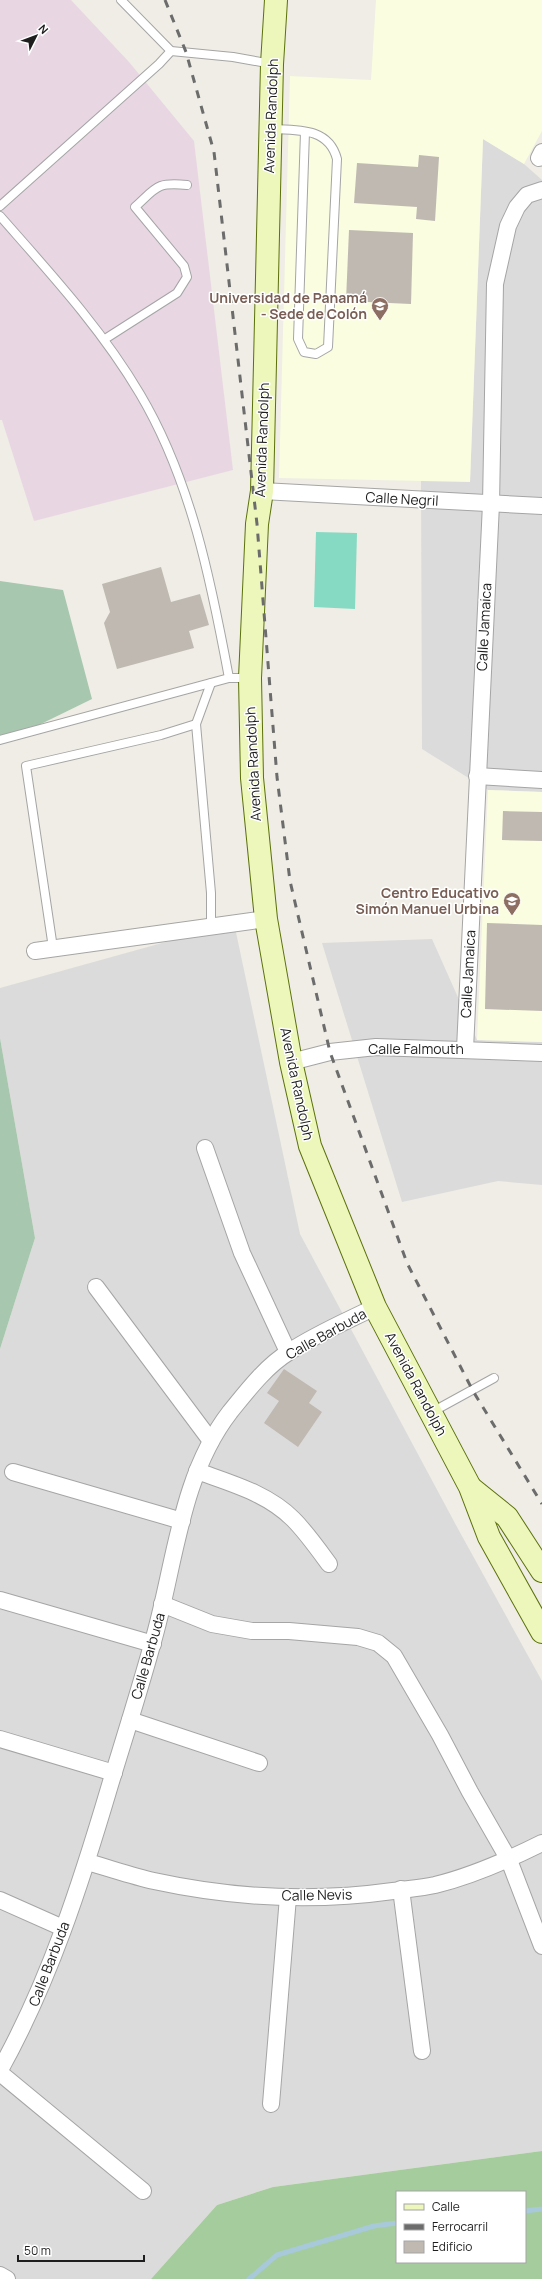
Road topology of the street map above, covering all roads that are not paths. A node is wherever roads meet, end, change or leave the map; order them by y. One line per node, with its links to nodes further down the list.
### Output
1 (121, 0): 3 (lane)
2 (276, 0): 4 (main road, Avenida Randolph)
3 (171, 51): 4 (lane); 9 (lane)
4 (272, 64): 5 (main road, Avenida Randolph)
5 (271, 128): 6 (lane); 12 (main road, Avenida Randolph)
6 (306, 132): 6 (lane)
7 (187, 185): 11 (lane)
8 (542, 190): 13 (street, Calle Jamaica)
9 (0, 206)
10 (0, 216): 11 (lane)
11 (105, 339): 15 (lane)
12 (262, 490): 13 (street, Calle Negril); 15 (main road, Avenida Randolph)
13 (490, 504): 14 (street, Calle Negril); 19 (street, Calle Jamaica)
14 (542, 506)
15 (239, 678): 16 (lane); 21 (main road, Avenida Randolph)
16 (211, 683): 17 (lane); 18 (lane)
17 (196, 724): 22 (lane); 23 (lane)
18 (0, 740)
19 (477, 776): 20 (street); 25 (street, Calle Jamaica)
20 (542, 780)
21 (266, 919): 22 (street); 27 (main road, Avenida Randolph)
22 (211, 926): 23 (street)
23 (53, 948): 24 (street)
24 (35, 951)
25 (465, 1049): 26 (street, Calle Falmouth); 27 (street, Calle Falmouth)
26 (542, 1053)
27 (291, 1062): 30 (main road, Avenida Randolph)
28 (205, 1148): 31 (street)
29 (96, 1287): 34 (street)
30 (375, 1307): 31 (street, Calle Barbuda); 33 (main road, Avenida Randolph)
31 (288, 1352): 34 (street, Calle Barbuda)
32 (494, 1378): 33 (lane)
33 (431, 1413): 37 (main road, Avenida Randolph)
34 (211, 1441): 35 (street, Calle Barbuda)
35 (197, 1471): 38 (street, Calle Barbuda); 39 (street)
36 (13, 1472): 38 (street)
37 (470, 1487): 40 (main road, Avenida Randolph); 43 (main road, Avenida Randolph)
38 (182, 1521): 42 (street, Calle Barbuda)
39 (329, 1564)
40 (542, 1571)
41 (0, 1600): 44 (street)
42 (162, 1604): 44 (street, Calle Barbuda); 50 (street)
43 (542, 1632)
44 (153, 1644): 45 (street, Calle Barbuda)
45 (130, 1720): 47 (street); 48 (street, Calle Barbuda)
46 (0, 1739): 48 (street)
47 (259, 1763)
48 (114, 1773): 51 (street, Calle Barbuda)
49 (542, 1843): 50 (street, Calle Nevis)
50 (509, 1860): 52 (street, Calle Nevis); 56 (street)
51 (87, 1862): 53 (street, Calle Nevis); 55 (street, Calle Barbuda)
52 (401, 1889): 53 (street, Calle Nevis); 57 (street)
53 (288, 1897): 60 (street)
54 (0, 1900): 55 (street)
55 (63, 1928): 58 (street, Calle Barbuda)
56 (542, 1946)
57 (422, 2051)
58 (0, 2070)
59 (0, 2073): 61 (street)
60 (271, 2104)
61 (143, 2191)
62 (0, 2275): 63 (street)
63 (7, 2279)

